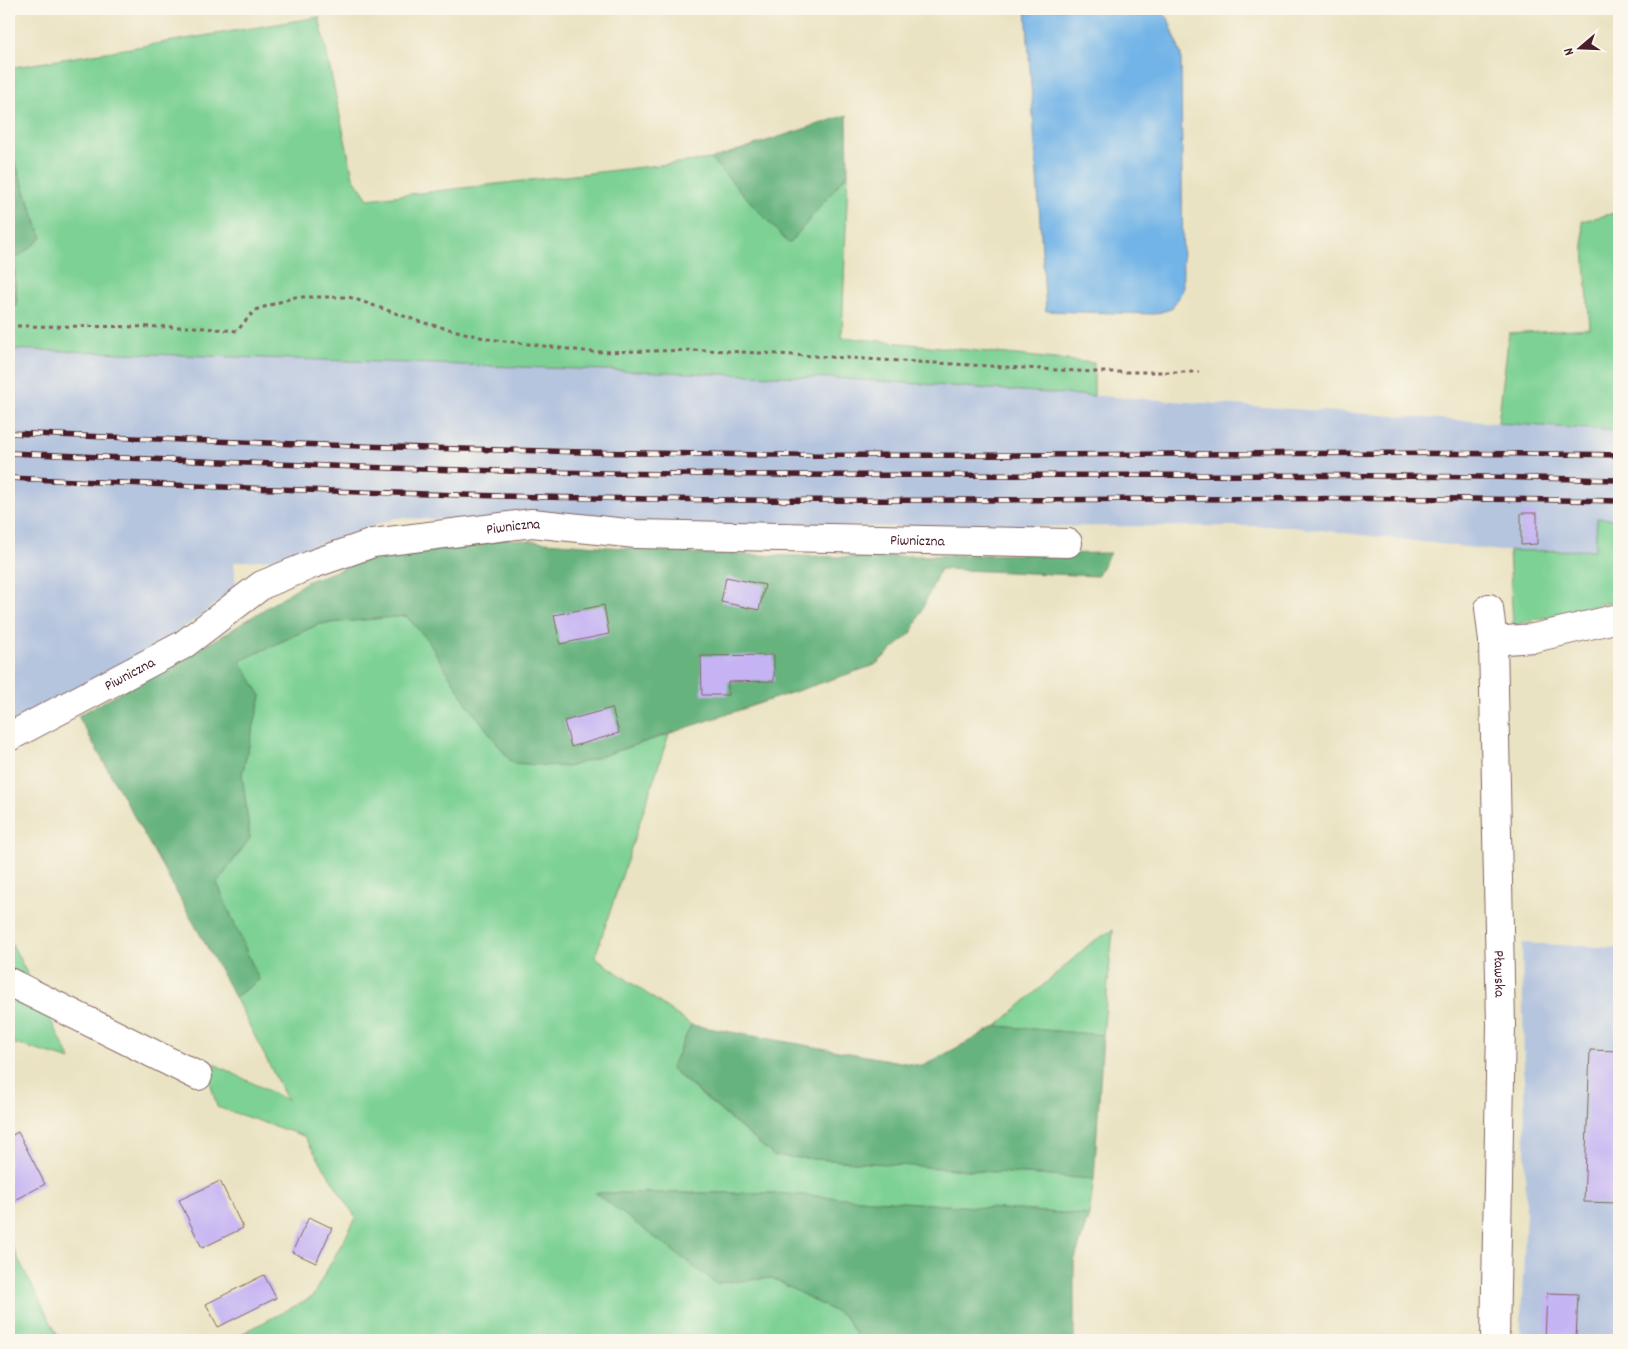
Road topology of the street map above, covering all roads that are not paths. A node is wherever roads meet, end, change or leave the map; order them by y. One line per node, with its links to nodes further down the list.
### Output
1 (1068, 543): 5 (street, Piwniczna)
2 (1489, 608): 4 (street, Pławska)
3 (1619, 618): 4 (street)
4 (1493, 641): 8 (street, Pławska)
5 (9, 737)
6 (9, 982): 7 (street)
7 (198, 1076)
8 (1495, 1340)

